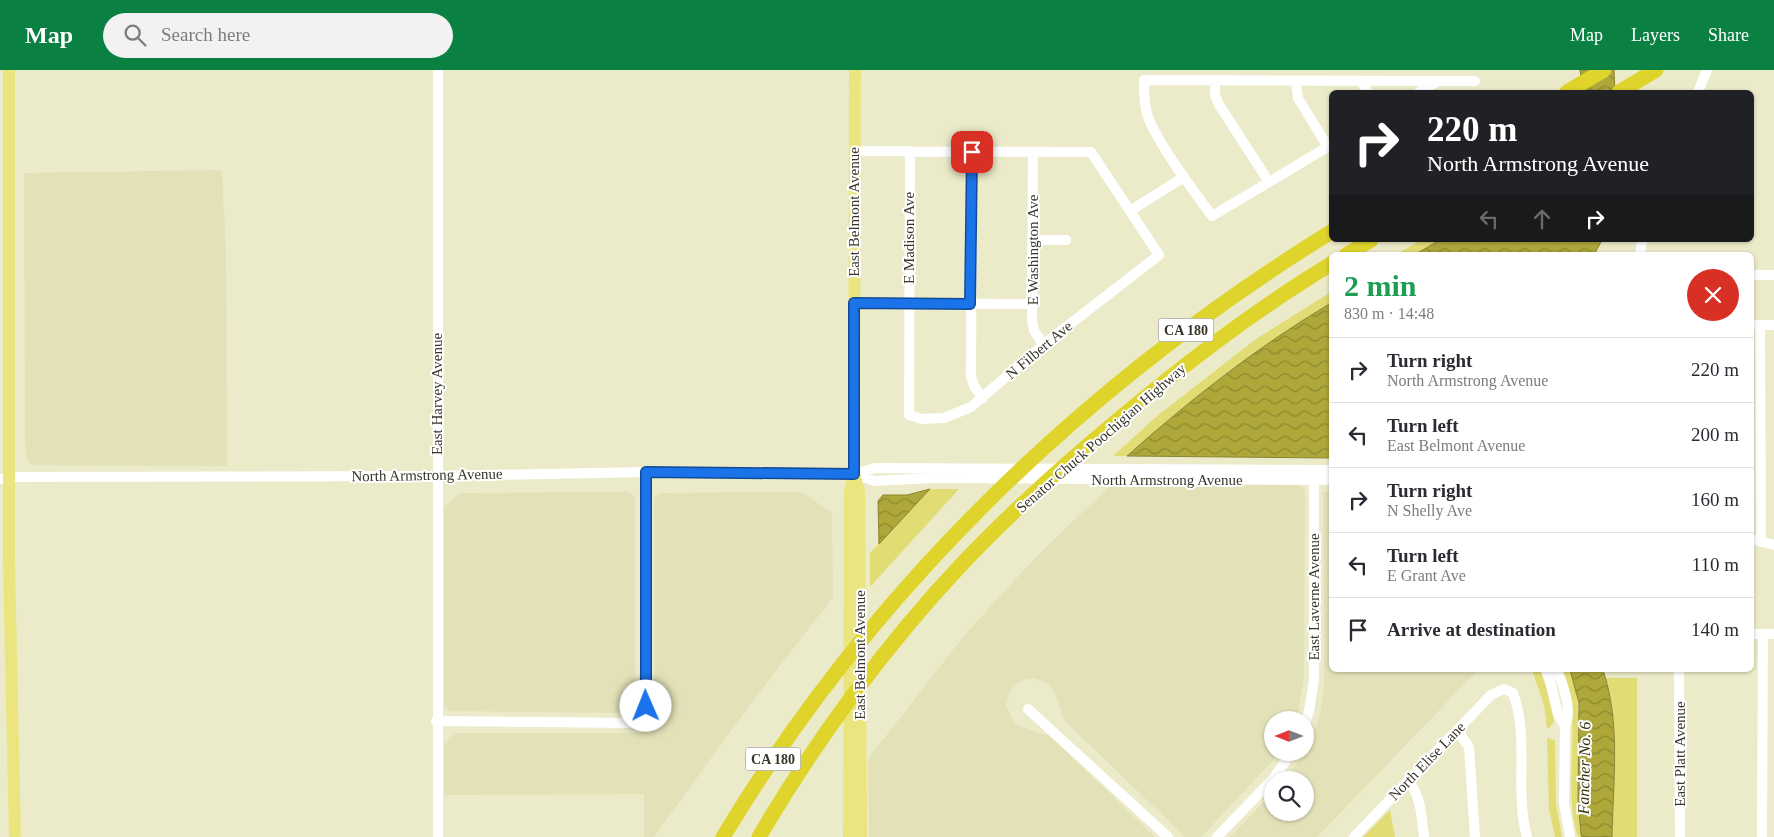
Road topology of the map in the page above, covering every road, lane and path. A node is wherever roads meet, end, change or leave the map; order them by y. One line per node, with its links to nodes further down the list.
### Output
1 (9, 70): 41 (main road)
2 (438, 70): 48 (street, East Harvey Avenue)
3 (854, 70): 19 (main road, East Belmont Avenue)
4 (1604, 70): 15 (highway)
5 (1656, 70): 12 (highway)
6 (1707, 70): 16 (street)
7 (1214, 80): 8 (street); 23 (street); 24 (street)
8 (1296, 81): 9 (street); 17 (street)
9 (1361, 81): 11 (street); 13 (street)
10 (1474, 81): 11 (street)
11 (1437, 82): 14 (street)
12 (1625, 89)
13 (1367, 90)
14 (1423, 90)
15 (1571, 90)
16 (1699, 90)
17 (1329, 144)
18 (1329, 147): 24 (street)
19 (854, 151): 20 (street); 34 (main road, East Belmont Avenue)
20 (910, 151): 21 (street); 35 (street, E Madison Ave)
21 (972, 152): 22 (street); 36 (street)
22 (1033, 152): 25 (street); 27 (street, E Washington Ave)
23 (1184, 177): 24 (street); 25 (street)
24 (1269, 182)
25 (1130, 211): 40 (street, N Filbert Ave)
26 (1329, 233): 65 (highway, Senator Chuck Poochigian Highway / CA 180)
27 (1033, 240): 28 (street); 37 (street, E Washington Ave)
28 (1066, 240)
29 (1368, 242): 30 (highway)
30 (1351, 252)
31 (1329, 265): 68 (highway, Senator Chuck Poochigian Highway / CA 180)
32 (1754, 275): 33 (street)
33 (1774, 275)
34 (854, 303): 35 (street); 46 (main road, East Belmont Avenue)
35 (909, 303): 36 (street); 43 (street, E Madison Ave)
36 (970, 304): 37 (street); 42 (street)
37 (1032, 304): 40 (street, E Washington Ave)
38 (1756, 325): 39 (street); 51 (street)
39 (1774, 326)
40 (1043, 345): 42 (street, N Filbert Ave)
41 (4, 358): 49 (main road)
42 (983, 398): 43 (street, N Filbert Ave)
43 (909, 415)
44 (1329, 471): 47 (street, North Armstrong Avenue)
45 (646, 472): 46 (street, North Armstrong Avenue); 48 (street, North Armstrong Avenue); 60 (street)
46 (854, 474): 47 (street, North Armstrong Avenue); 69 (main road, East Belmont Avenue); 70 (main road, East Belmont Avenue)
47 (1314, 475): 50 (street, North Armstrong Avenue); 59 (street, East Laverne Avenue)
48 (437, 476): 49 (street, North Armstrong Avenue); 60 (street, East Harvey Avenue)
49 (4, 478): 66 (main road)
50 (1329, 479)
51 (1756, 540): 52 (street)
52 (1774, 545)
53 (1754, 634): 54 (street)
54 (1769, 634): 79 (street)
55 (1547, 672): 61 (street)
56 (1558, 672): 61 (street)
57 (1679, 672): 78 (street, East Platt Avenue)
58 (1028, 709): 71 (street)
59 (1310, 711)
60 (436, 721): 67 (street, East Harvey Avenue)
61 (1565, 725): 77 (street)
62 (1457, 730): 64 (street, North Elise Lane); 75 (street); 76 (street, North Elise Lane)
63 (1286, 761): 72 (street)
64 (1408, 781): 73 (street, North Elise Lane); 74 (street)
65 (725, 834)
66 (15, 837)
67 (438, 837)
68 (758, 837)
69 (849, 837)
70 (861, 837)
71 (1168, 837)
72 (1217, 837)
73 (1354, 837)
74 (1424, 837)
75 (1475, 837)
76 (1527, 837)
77 (1570, 837)
78 (1680, 837)
79 (1762, 837)

